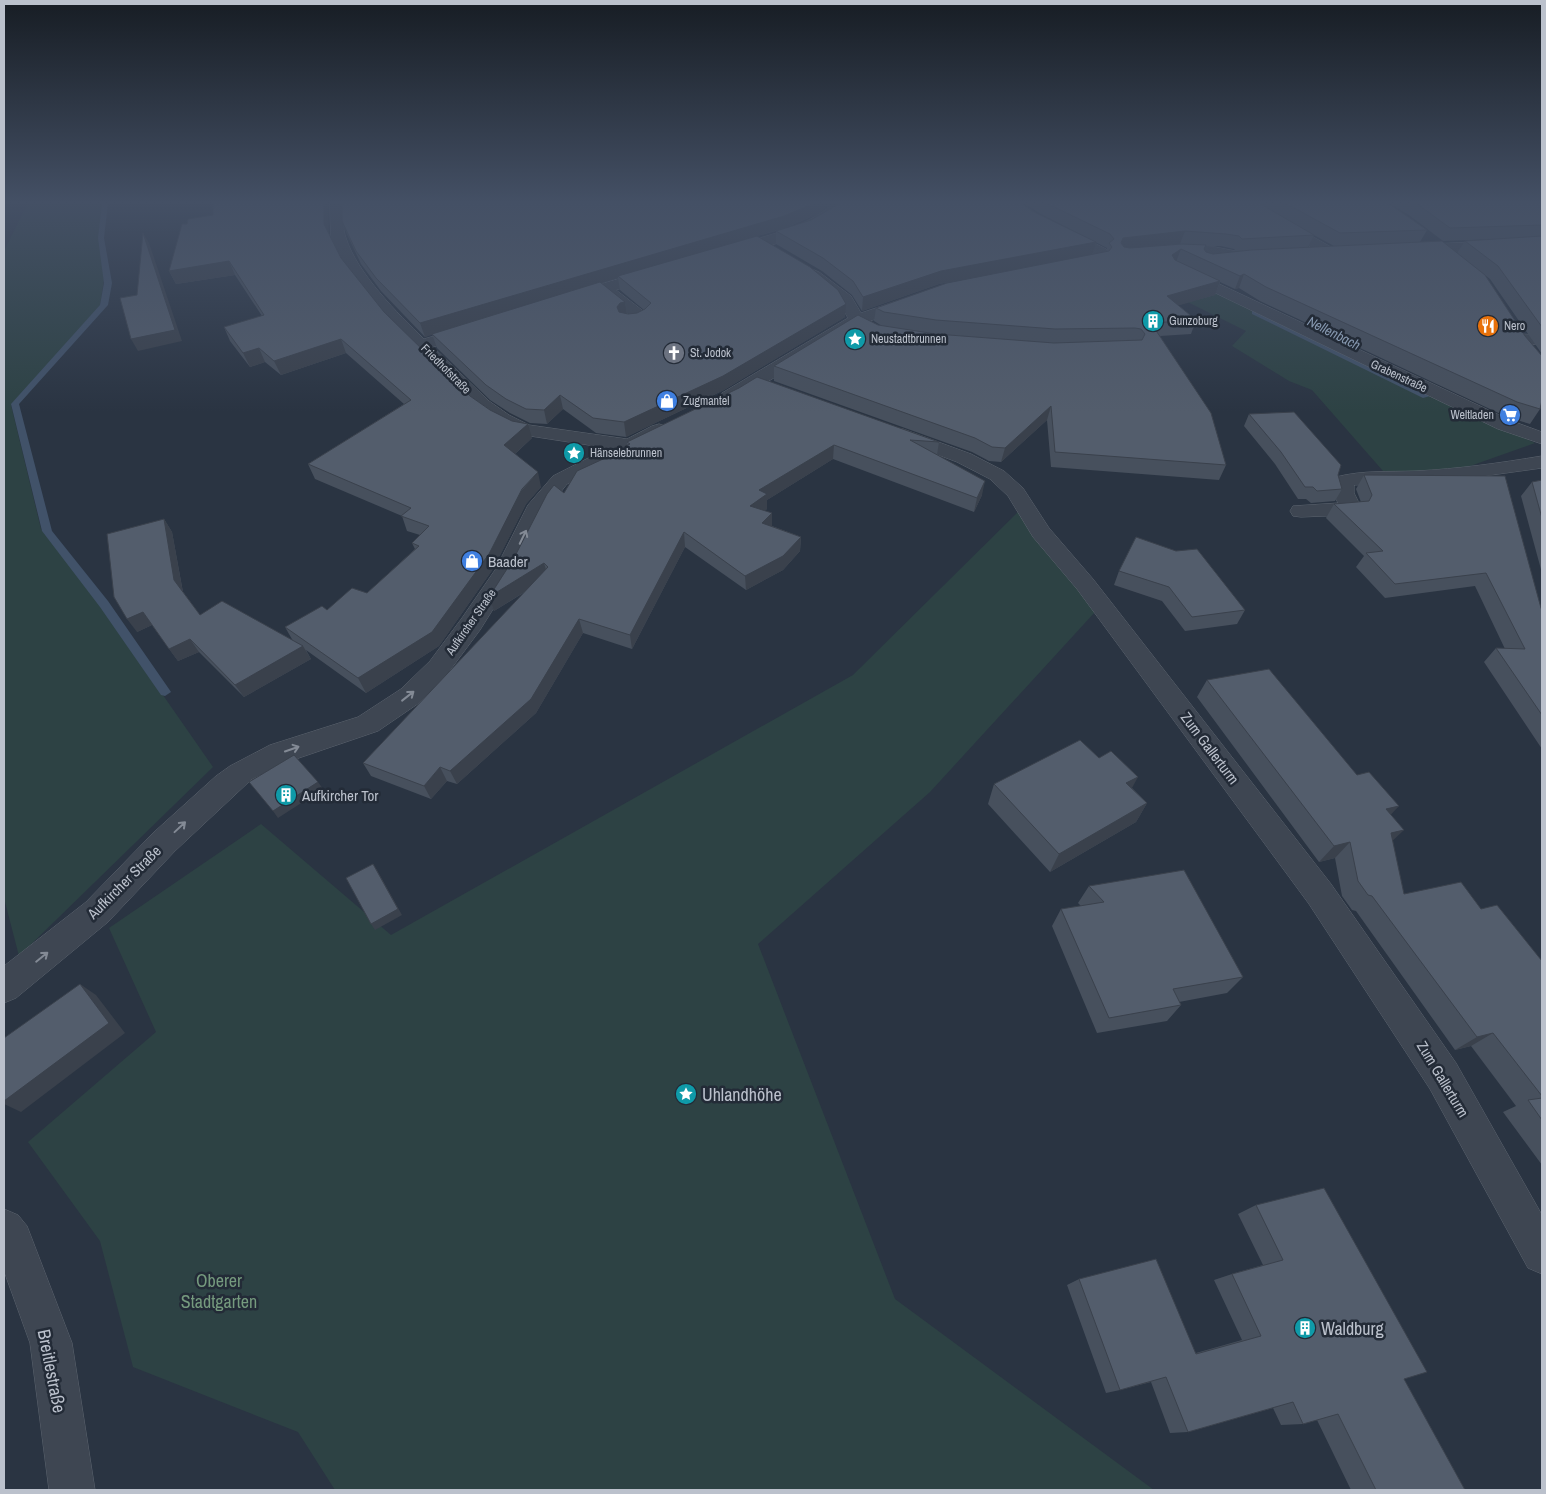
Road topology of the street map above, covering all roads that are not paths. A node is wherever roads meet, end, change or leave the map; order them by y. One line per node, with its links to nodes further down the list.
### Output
1 (357, 273): 15 (street, Friedhofstraße)
2 (655, 273): 5 (street)
3 (810, 273): 8 (street)
4 (1191, 273): 20 (street, Grabenstraße)
5 (604, 288): 7 (street); 9 (street)
6 (922, 298): 8 (street)
7 (559, 302)
8 (857, 320): 12 (street); 17 (street)
9 (628, 322)
10 (1509, 323): 13 (street)
11 (486, 325): 15 (street)
12 (887, 334)
13 (1519, 339): 14 (street); 16 (street)
14 (1542, 340)
15 (422, 345): 21 (street, Friedhofstraße)
16 (1534, 357)
17 (715, 404)
18 (672, 424): 21 (street, Aufkircher Straße)
19 (883, 428): 27 (street, Zum Gallerturm)
20 (1542, 438)
21 (629, 444): 25 (street, Aufkircher Straße, one-way to 21)
22 (1542, 462): 23 (street); 24 (street)
23 (1506, 488)
24 (1300, 511)
25 (4, 987)
26 (4, 1230): 28 (street, Breitlestraße)
27 (1542, 1254)
28 (72, 1490)

